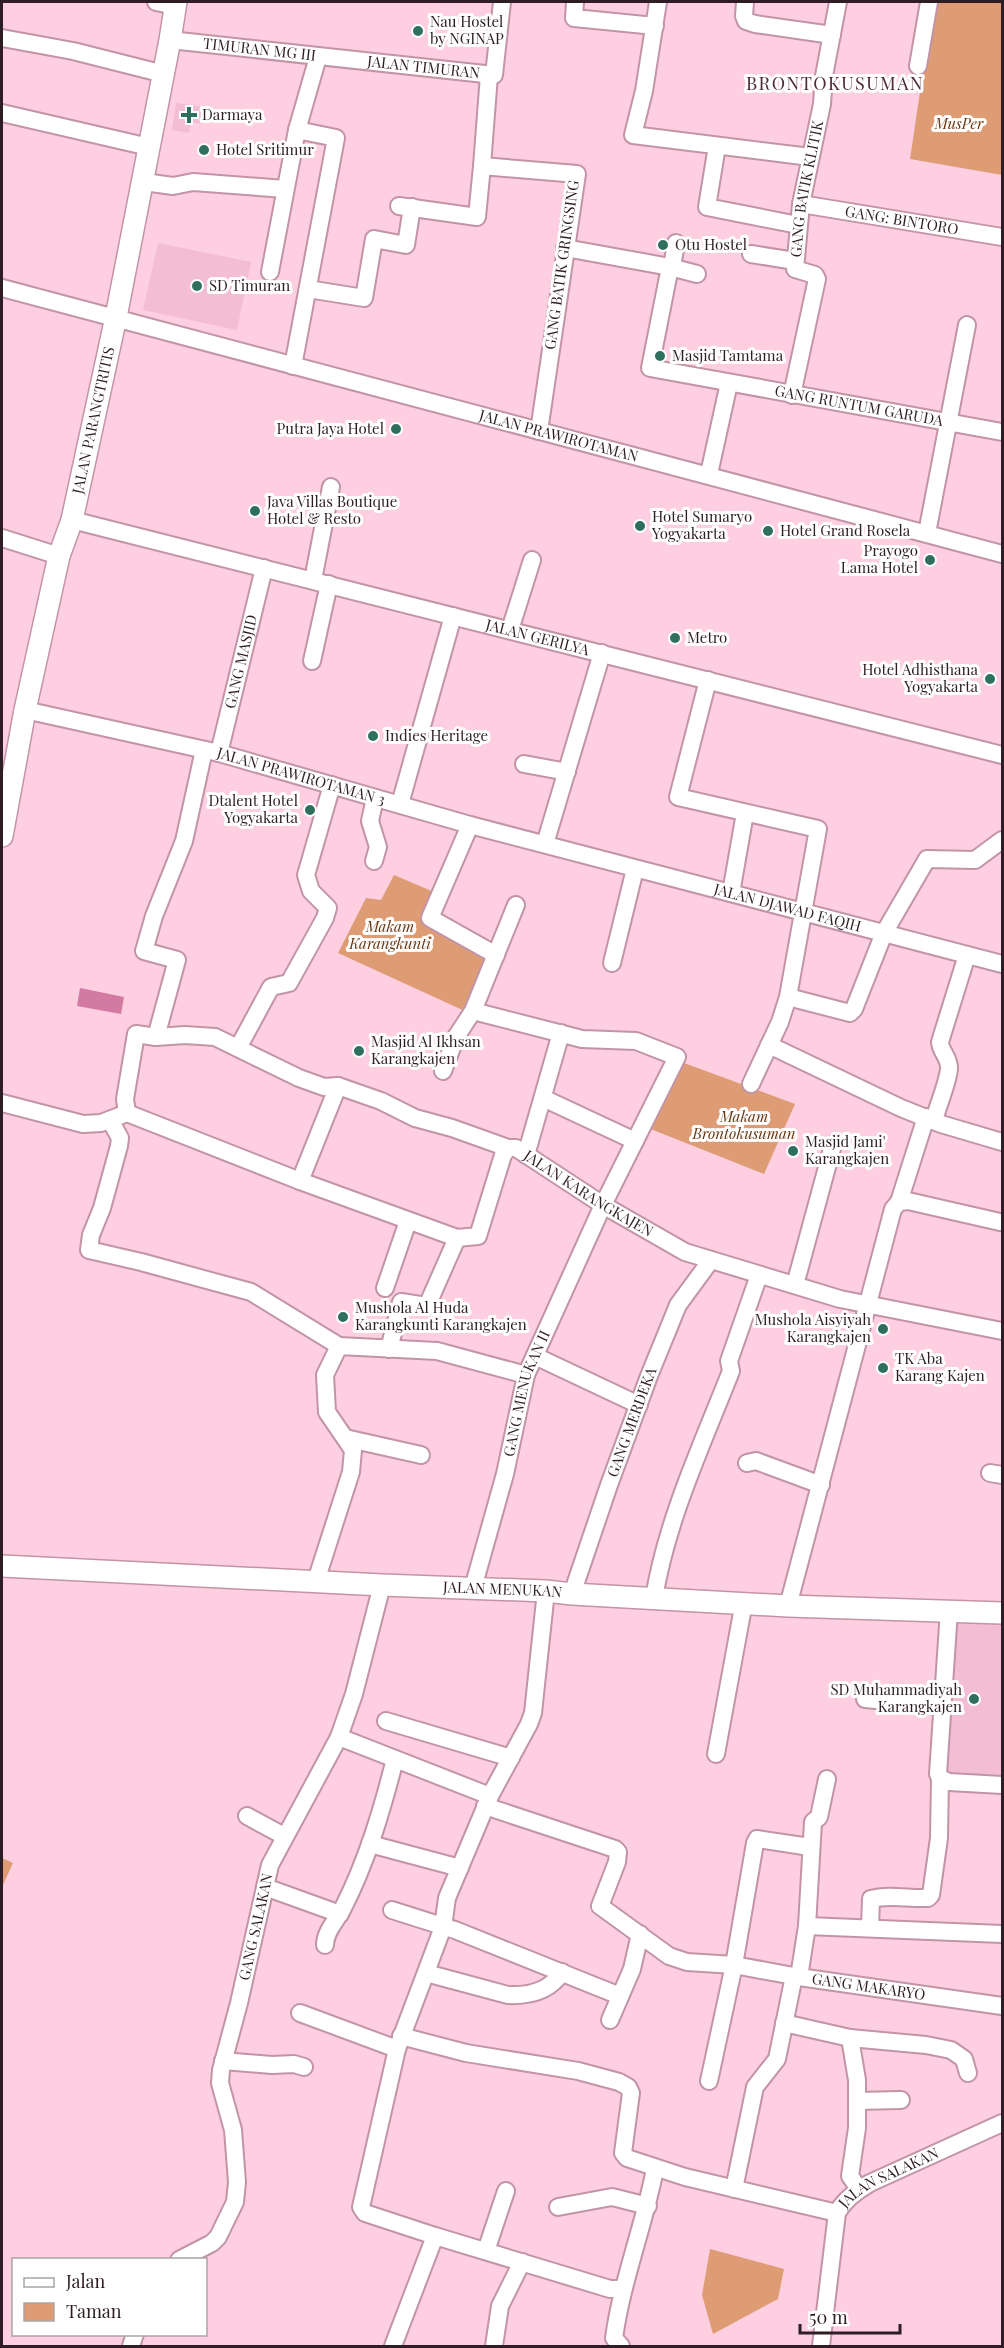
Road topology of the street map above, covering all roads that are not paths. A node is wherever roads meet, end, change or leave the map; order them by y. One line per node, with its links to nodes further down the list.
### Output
1 (502, 2): 16 (street, JALAN TIMURAN)
2 (575, 2): 8 (street)
3 (658, 2): 8 (street)
4 (746, 2): 9 (street)
5 (838, 2): 9 (street, GANG BATIK KLITIK)
6 (929, 2): 14 (street)
7 (169, 3): 11 (main road, JALAN PARANGTRITIS)
8 (654, 26): 19 (street)
9 (832, 35): 21 (street, GANG BATIK KLITIK)
10 (2, 38): 15 (street)
11 (170, 40): 12 (street, TIMURAN MG III); 15 (main road, JALAN PARANGTRITIS)
12 (318, 57): 13 (street, TIMURAN MG III); 18 (street)
13 (350, 60): 16 (street, JALAN TIMURAN)
14 (918, 66)
15 (164, 74): 20 (main road, JALAN PARANGTRITIS)
16 (489, 75): 22 (street)
17 (2, 113): 20 (street)
18 (297, 130): 24 (street); 36 (street)
19 (717, 146): 21 (street); 26 (street)
20 (149, 147): 23 (main road, JALAN PARANGTRITIS)
21 (810, 157): 25 (street, GANG BATIK KLITIK)
22 (482, 166): 29 (street, GANG BATIK GRINGSING); 36 (street)
23 (144, 182): 24 (street); 37 (main road, JALAN PARANGTRITIS)
24 (285, 189): 33 (street)
25 (801, 204): 26 (street, GANG BATIK KLITIK); 27 (street, GANG: BINTORO)
26 (798, 225): 31 (street, GANG BATIK KLITIK)
27 (1002, 237)
28 (676, 243): 32 (street)
29 (565, 248): 32 (street); 43 (street, GANG BATIK GRINGSING)
30 (752, 254): 31 (street)
31 (795, 261): 41 (street, GANG BATIK KLITIK)
32 (671, 267): 34 (street); 40 (street, GANG RUNTUM GARUDA)
33 (270, 272)
34 (697, 274)
35 (2, 288): 37 (street, JALAN PRAWIROTAMAN)
36 (308, 289): 39 (street)
37 (116, 317): 39 (street, JALAN PRAWIROTAMAN); 47 (main road, JALAN PARANGTRITIS)
38 (967, 325): 42 (street)
39 (293, 366): 43 (street, JALAN PRAWIROTAMAN)
40 (729, 383): 41 (street, GANG RUNTUM GARUDA); 45 (street)
41 (792, 395): 42 (street, GANG RUNTUM GARUDA)
42 (949, 422): 44 (street); 48 (street, GANG RUNTUM GARUDA)
43 (539, 431): 45 (street, JALAN PRAWIROTAMAN)
44 (1002, 432)
45 (709, 474): 48 (street, JALAN PRAWIROTAMAN)
46 (331, 487): 54 (street)
47 (72, 520): 51 (main road, JALAN PARANGTRITIS); 53 (street, JALAN GERILYA)
48 (927, 533): 50 (street, JALAN PRAWIROTAMAN)
49 (2, 538): 51 (street)
50 (1002, 554)
51 (59, 556): 60 (main road, JALAN PARANGTRITIS)
52 (532, 560): 56 (street)
53 (264, 568): 54 (street, JALAN GERILYA); 61 (street, GANG MASJID)
54 (321, 582): 55 (street, JALAN GERILYA); 58 (street)
55 (453, 616): 56 (street, JALAN GERILYA); 68 (street)
56 (510, 630): 57 (street, JALAN GERILYA)
57 (602, 653): 59 (street, JALAN GERILYA); 64 (street)
58 (312, 661)
59 (708, 680): 62 (street, JALAN GERILYA); 69 (street)
60 (25, 710): 61 (street, JALAN PRAWIROTAMAN 3); 66 (main road, JALAN PARANGTRITIS)
61 (211, 752): 65 (street, JALAN PRAWIROTAMAN 3); 88 (street, GANG MASJID)
62 (1002, 755)
63 (524, 764): 64 (street)
64 (567, 772): 73 (street)
65 (332, 784): 67 (street, JALAN PRAWIROTAMAN 3); 90 (street)
66 (7, 785): 71 (main road, JALAN PARANGTRITIS)
67 (375, 798): 68 (street, JALAN PRAWIROTAMAN 3); 75 (street)
68 (400, 804): 70 (street, JALAN PRAWIROTAMAN 3)
69 (745, 813): 77 (street); 79 (street)
70 (470, 825): 73 (street, JALAN PRAWIROTAMAN 3); 81 (street)
71 (2, 836)
72 (1002, 840): 80 (street)
73 (545, 844): 74 (street, JALAN PRAWIROTAMAN 3)
74 (572, 851): 76 (street, JALAN DJAWAD FAQIH)
75 (374, 861)
76 (635, 869): 77 (street, JALAN DJAWAD FAQIH); 83 (street)
77 (731, 893): 79 (street, JALAN DJAWAD FAQIH)
78 (516, 905): 81 (street)
79 (803, 912): 80 (street, JALAN DJAWAD FAQIH); 85 (street)
80 (884, 933): 82 (street, JALAN DJAWAD FAQIH); 85 (street)
81 (496, 955): 86 (street)
82 (967, 955): 84 (street, JALAN DJAWAD FAQIH); 97 (street)
83 (612, 963)
84 (1002, 964)
85 (788, 997): 89 (street)
86 (473, 1011): 87 (street); 91 (street)
87 (561, 1033): 94 (street); 99 (street, GANG MENUKAN II)
88 (156, 1037): 90 (street); 96 (street)
89 (769, 1046): 92 (street); 97 (street)
90 (238, 1048): 93 (street)
91 (443, 1071)
92 (752, 1084)
93 (338, 1086): 102 (street); 104 (street)
94 (543, 1098): 99 (street); 103 (street)
95 (2, 1102): 98 (street)
96 (127, 1113): 98 (street); 104 (street)
97 (930, 1119): 100 (street); 105 (street)
98 (110, 1120): 116 (street)
99 (635, 1141): 106 (street, GANG MENUKAN II)
100 (1002, 1142)
101 (833, 1145): 112 (street)
102 (507, 1148): 103 (street, JALAN KARANGKAJEN); 109 (street, JALAN KARANGKAJEN)
103 (526, 1155): 106 (street, JALAN KARANGKAJEN)
104 (300, 1181): 107 (street)
105 (899, 1202): 108 (street); 114 (street)
106 (603, 1205): 110 (street, JALAN KARANGKAJEN); 118 (street, GANG MENUKAN II)
107 (408, 1221): 109 (street); 113 (street)
108 (1000, 1222)
109 (457, 1238): 117 (street)
110 (711, 1260): 111 (street, JALAN KARANGKAJEN); 120 (street, GANG MERDEKA)
111 (759, 1275): 112 (street, JALAN KARANGKAJEN); 131 (street)
112 (795, 1285): 114 (street, JALAN KARANGKAJEN)
113 (385, 1288)
114 (869, 1306): 115 (street, JALAN KARANGKAJEN); 124 (street)
115 (1002, 1331)
116 (339, 1346): 117 (street); 121 (street)
117 (389, 1348): 119 (street)
118 (535, 1356): 119 (street, GANG MENUKAN II); 120 (street)
119 (526, 1375): 128 (street, GANG MENUKAN II)
120 (639, 1405): 130 (street, GANG MERDEKA)
121 (345, 1438): 122 (street); 126 (street)
122 (421, 1455)
123 (747, 1463): 124 (street)
124 (821, 1485): 133 (street)
125 (2, 1566): 126 (main road, JALAN MENUKAN)
126 (316, 1581): 127 (main road, JALAN MENUKAN)
127 (382, 1585): 128 (main road, JALAN MENUKAN); 139 (street, GANG SALAKAN)
128 (473, 1588): 129 (main road, JALAN MENUKAN)
129 (546, 1591): 130 (main road, JALAN MENUKAN); 141 (street)
130 (572, 1594): 131 (main road, JALAN MENUKAN)
131 (654, 1598): 132 (main road, JALAN MENUKAN)
132 (744, 1602): 133 (main road, JALAN MENUKAN); 140 (street)
133 (788, 1605): 134 (main road, JALAN MENUKAN)
134 (949, 1610): 135 (main road, JALAN MENUKAN); 137 (street)
135 (1002, 1613)
136 (865, 1699): 137 (street)
137 (941, 1706): 143 (street)
138 (386, 1720): 141 (street)
139 (339, 1737): 142 (street); 148 (street, GANG SALAKAN)
140 (716, 1754)
141 (511, 1758): 146 (street)
142 (395, 1759): 146 (street); 149 (street)
143 (940, 1778): 145 (street); 157 (street)
144 (827, 1779): 150 (street)
145 (1002, 1785)
146 (488, 1801): 151 (street); 158 (street, GANG MAKARYO)
147 (247, 1816): 148 (street)
148 (284, 1836): 152 (street, GANG SALAKAN)
149 (370, 1844): 151 (street); 154 (street)
150 (810, 1846): 155 (street); 161 (street)
151 (460, 1868): 156 (street)
152 (265, 1887): 154 (street); 172 (street, GANG SALAKAN)
153 (392, 1910): 156 (street)
154 (340, 1914): 160 (street)
155 (807, 1926): 157 (street); 164 (street)
156 (443, 1927): 162 (street); 163 (street)
157 (870, 1928): 159 (street)
158 (640, 1934): 161 (street, GANG MAKARYO); 165 (street)
159 (1002, 1934)
160 (325, 1945)
161 (734, 1965): 164 (street, GANG MAKARYO); 175 (street)
162 (562, 1972): 163 (street); 165 (street)
163 (426, 1973): 171 (street)
164 (796, 1976): 166 (street, GANG MAKARYO); 169 (street)
165 (620, 1996): 168 (street)
166 (1002, 2006)
167 (300, 2013): 171 (street)
168 (610, 2020)
169 (784, 2023): 170 (street); 181 (street)
170 (850, 2038): 174 (street); 177 (street)
171 (399, 2042): 179 (street); 186 (street)
172 (223, 2061): 173 (street); 188 (street, GANG SALAKAN)
173 (304, 2067)
174 (968, 2073)
175 (709, 2081)
176 (901, 2100): 177 (street)
177 (857, 2102): 180 (street)
178 (1002, 2123): 180 (street, JALAN SALAKAN)
179 (655, 2169): 181 (street); 183 (street)
180 (855, 2185): 185 (street, JALAN SALAKAN)
181 (734, 2189): 185 (street)
182 (506, 2191): 187 (street)
183 (648, 2206): 184 (street); 190 (street)
184 (558, 2207)
185 (830, 2211): 194 (street, JALAN SALAKAN)
186 (435, 2236): 187 (street); 191 (street)
187 (486, 2251): 189 (street)
188 (181, 2258)
189 (522, 2262): 190 (street); 192 (street)
190 (622, 2289): 193 (street)
191 (393, 2346)
192 (494, 2346)
193 (621, 2346)
194 (821, 2346)

